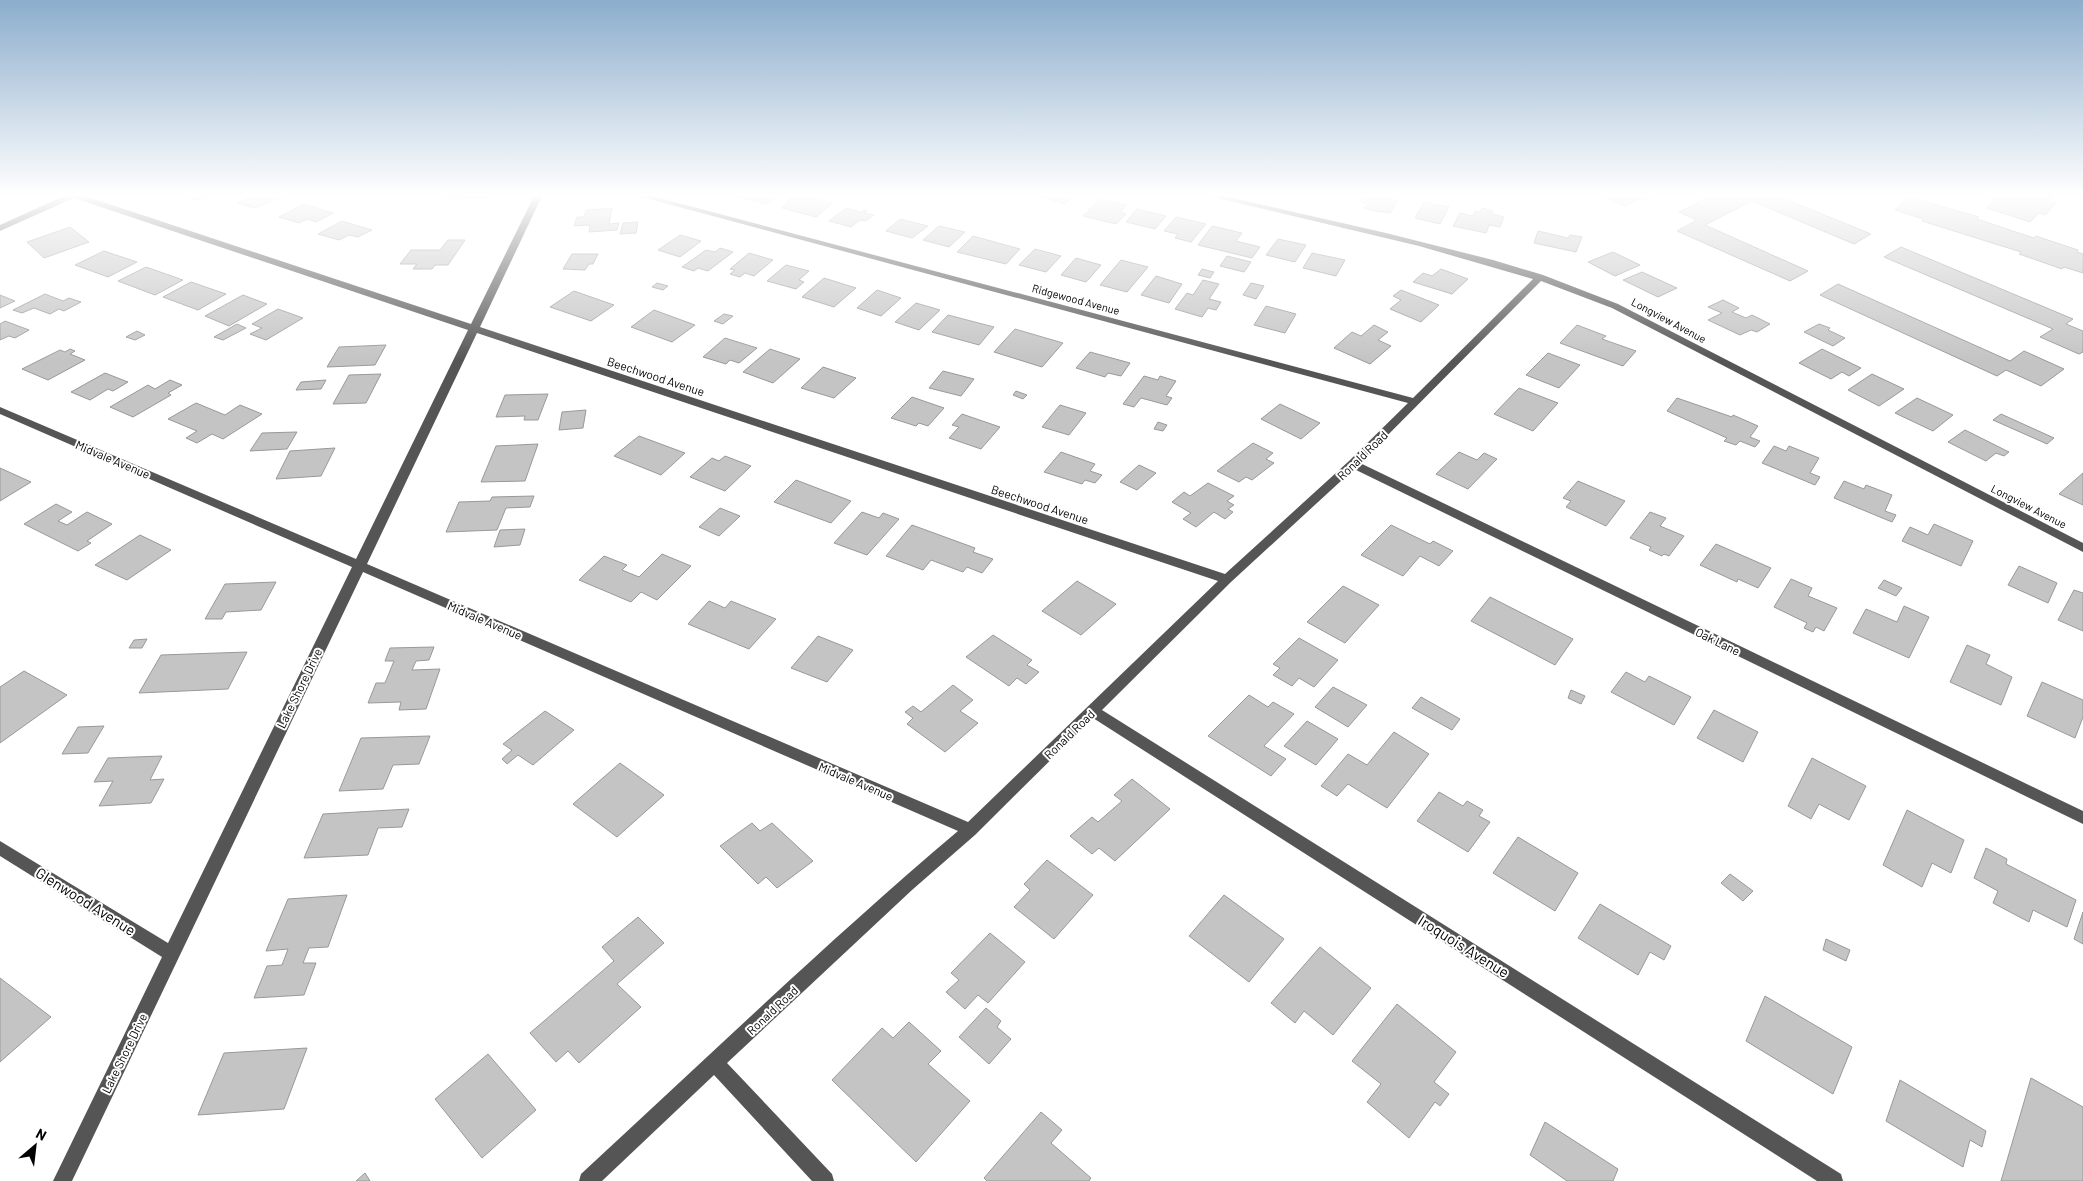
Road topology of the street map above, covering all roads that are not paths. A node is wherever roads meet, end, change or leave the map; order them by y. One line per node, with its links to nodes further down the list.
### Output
1 (242, 251): 6 (street, Beechwood Avenue)
2 (512, 251): 6 (street, Lake Shore Drive)
3 (849, 251): 7 (street, Ridgewood Avenue)
4 (1450, 251): 5 (street, Longview Avenue)
5 (1540, 277): 7 (street, Ronald Road); 10 (street, Longview Avenue)
6 (475, 329): 11 (street, Lake Shore Drive); 12 (street, Beechwood Avenue)
7 (1417, 402): 9 (street, Ronald Road)
8 (0, 410): 11 (street, Midvale Avenue)
9 (1353, 464): 12 (street, Ronald Road); 14 (street, Oak Lane)
10 (2083, 548)
11 (358, 565): 15 (street, Midvale Avenue); 17 (street, Lake Shore Drive)
12 (1227, 579): 13 (street, Ronald Road)
13 (1094, 711): 15 (street, Ronald Road); 22 (street, Iroquois Avenue)
14 (2083, 818)
15 (970, 830): 18 (street, Ronald Road)
16 (0, 848): 17 (street, Glenwood Avenue)
17 (171, 954): 19 (street, Lake Shore Drive)
18 (716, 1063): 20 (street, Ronald Road); 21 (street)
19 (62, 1181)
20 (588, 1181)
21 (825, 1181)
22 (1834, 1181)

